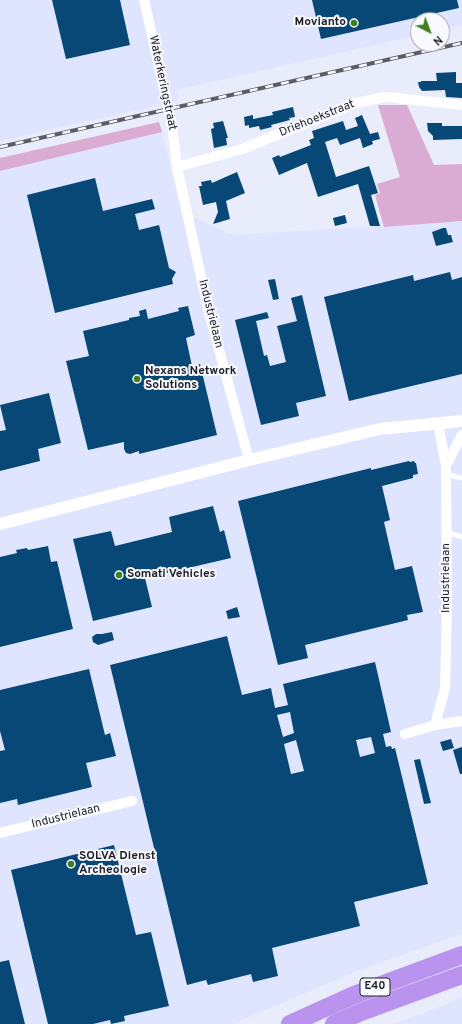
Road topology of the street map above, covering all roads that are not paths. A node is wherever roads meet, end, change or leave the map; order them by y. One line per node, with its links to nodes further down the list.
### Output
1 (144, 0): 3 (street, Waterkeringstraat)
2 (462, 105): 3 (street, Driehoekstraat)
3 (177, 167): 7 (street, Industrielaan)
4 (462, 421): 5 (street)
5 (438, 424): 7 (street); 8 (street)
6 (462, 435): 8 (street, Industrielaan)
7 (249, 460): 10 (street)
8 (446, 469): 9 (lane); 11 (street, Industrielaan)
9 (462, 478)
10 (0, 524)
11 (446, 532): 12 (lane); 14 (street, Industrielaan)
12 (462, 537)
13 (462, 721): 14 (street)
14 (435, 725): 15 (street)
15 (405, 734)
16 (132, 800): 17 (street, Industrielaan)
17 (0, 833)
18 (462, 955): 20 (highway, E40)
19 (462, 975): 21 (highway, E40)
20 (290, 1024)
21 (334, 1024)

